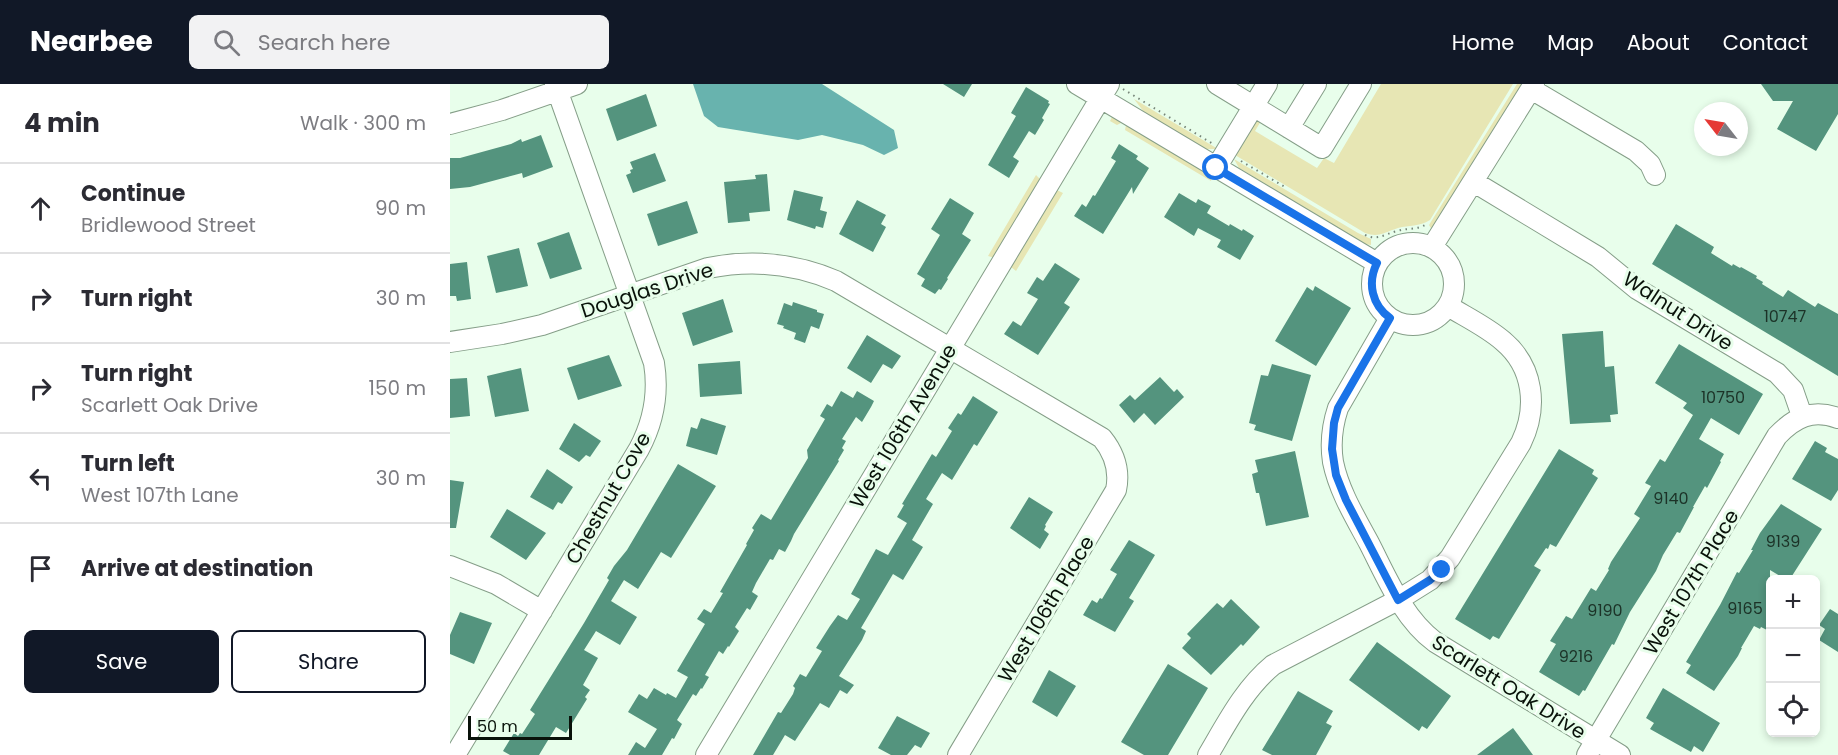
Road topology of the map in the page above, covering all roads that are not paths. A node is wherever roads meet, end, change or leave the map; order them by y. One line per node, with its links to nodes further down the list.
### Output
1 (577, 84): 8 (street)
2 (1077, 84): 9 (street)
3 (1219, 84): 10 (street)
4 (1267, 84): 10 (street)
5 (1316, 84): 12 (street)
6 (1361, 84): 12 (street)
7 (1533, 86): 14 (street); 15 (street)
8 (556, 88): 11 (street); 18 (street, Chestnut Cove)
9 (1111, 91): 13 (street); 22 (street, West 106th Avenue)
10 (1254, 106): 12 (street); 13 (street)
11 (450, 123)
12 (1289, 128)
13 (1221, 160): 17 (street)
14 (1655, 175)
15 (1474, 182): 16 (street); 23 (street, Walnut Drive)
16 (1432, 247): 17 (street); 19 (street)
17 (1377, 263): 20 (street)
18 (630, 294): 21 (street, Douglas Drive); 22 (street, Douglas Drive); 28 (street, Chestnut Cove)
19 (1448, 306): 20 (street); 27 (street)
20 (1390, 318): 27 (street, Scarlett Oak Drive)
21 (450, 342)
22 (950, 348): 25 (street, Douglas Drive); 31 (street, West 106th Avenue)
23 (1802, 416): 24 (street); 29 (street, West 107th Place)
24 (1838, 418)
25 (1114, 458): 32 (street, West 106th Place)
26 (450, 566): 28 (street)
27 (1398, 600): 29 (street, Scarlett Oak Drive); 33 (street)
28 (542, 610): 30 (street, Chestnut Cove)
29 (1592, 748): 34 (street, Scarlett Oak Drive)
30 (456, 755)
31 (706, 755)
32 (958, 755)
33 (1208, 755)
34 (1620, 755)

